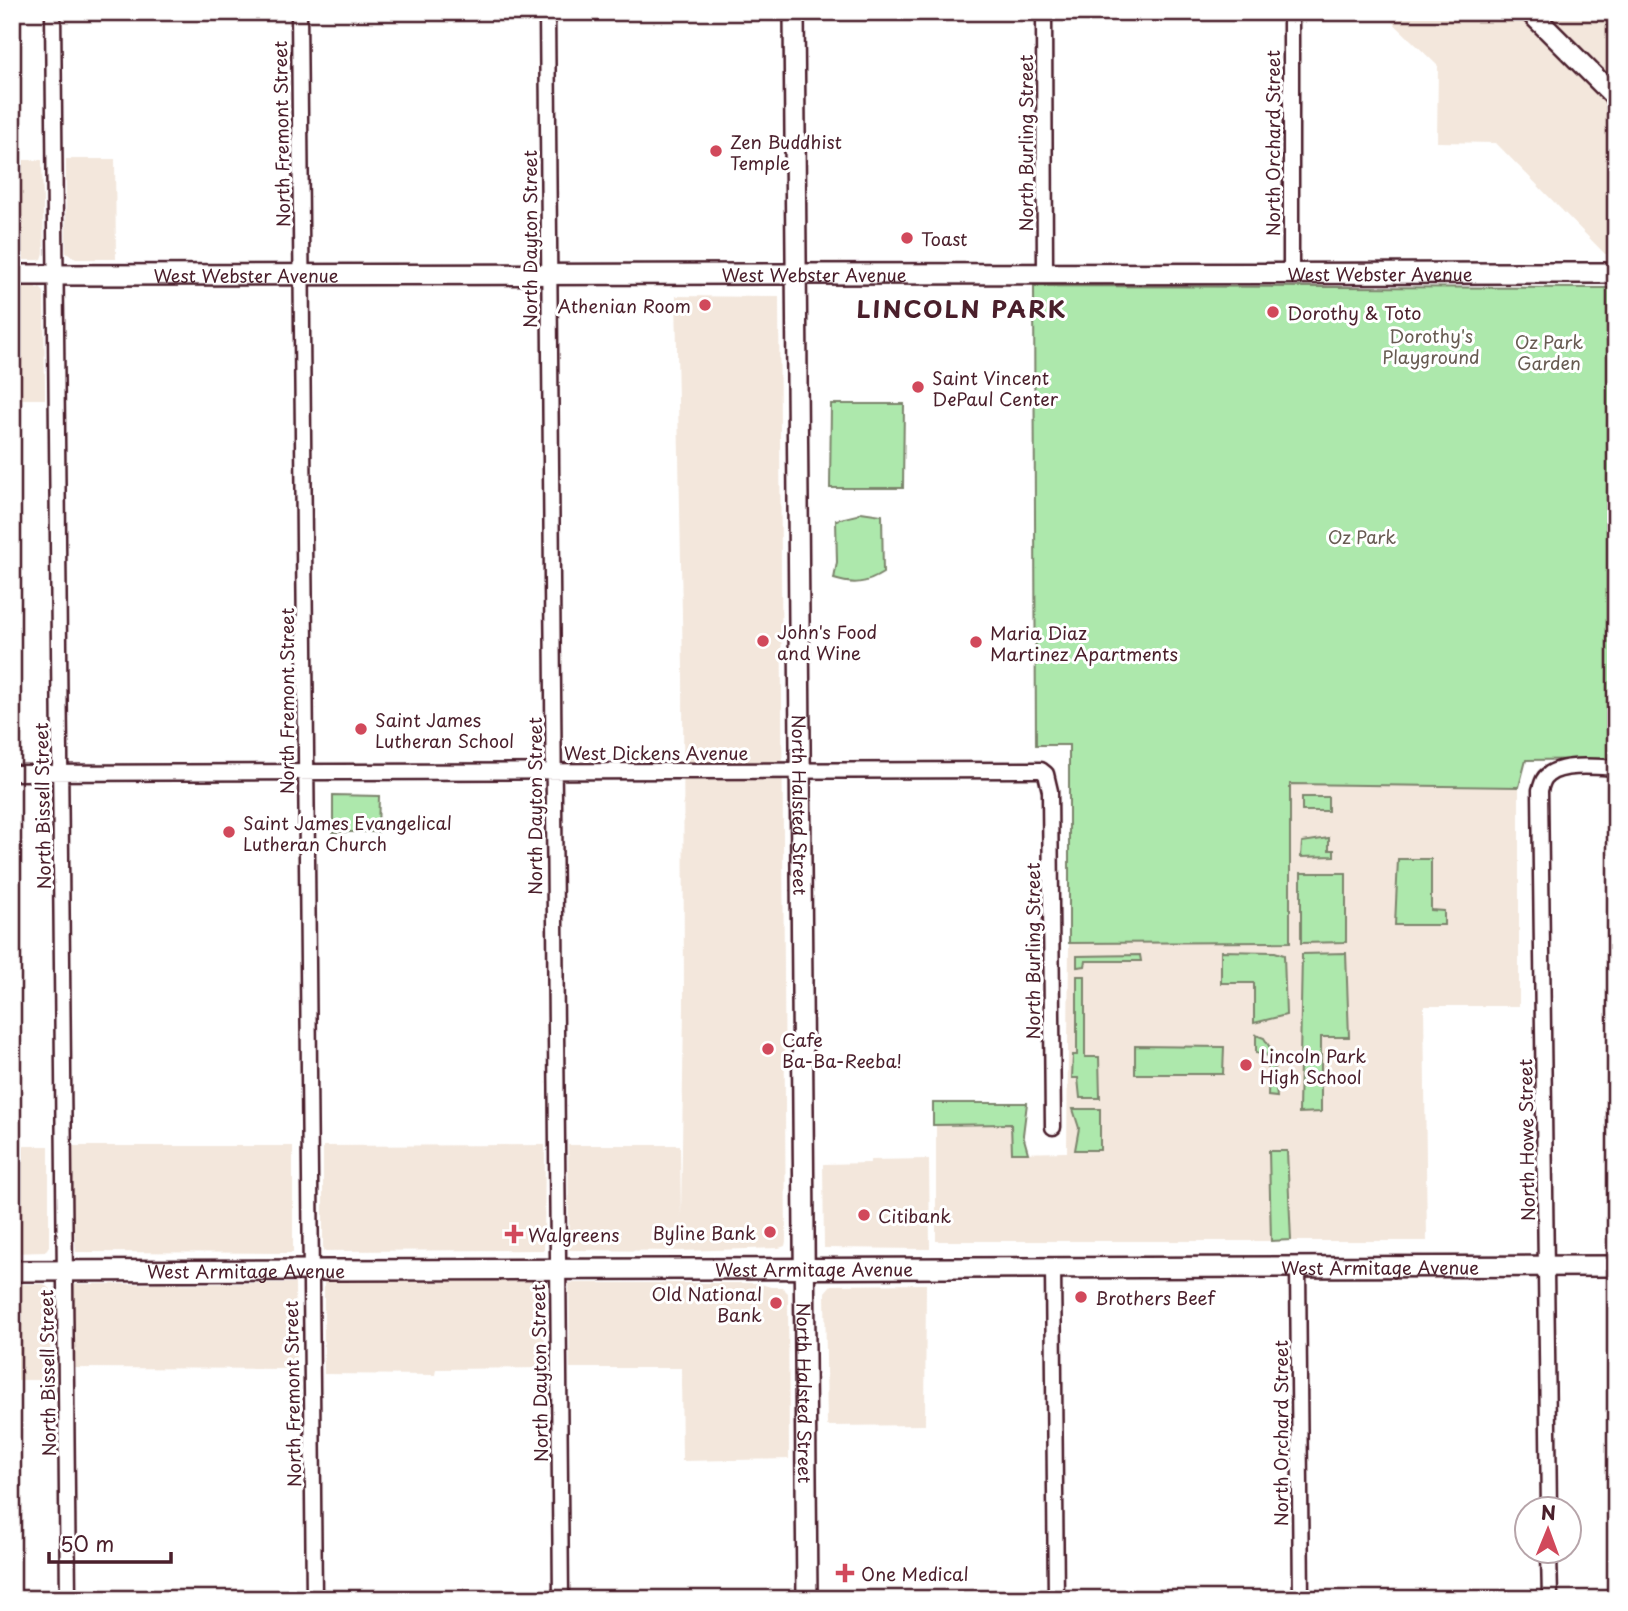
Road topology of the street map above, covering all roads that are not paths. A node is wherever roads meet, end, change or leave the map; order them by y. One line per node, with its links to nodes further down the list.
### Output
1 (53, 12): 15 (street, North Bissell Street)
2 (299, 12): 16 (street, North Fremont Street)
3 (547, 12): 12 (street, North Dayton Street)
4 (794, 12): 13 (main road, North Halsted Street)
5 (1044, 12): 10 (street, North Burling Street)
6 (1291, 12): 11 (street, North Orchard Street)
7 (1530, 12): 8 (main road)
8 (1616, 98)
9 (1616, 272): 11 (main road, West Webster Avenue)
10 (1045, 273): 11 (main road, West Webster Avenue); 13 (main road, West Webster Avenue)
11 (1291, 273)
12 (549, 274): 13 (main road, West Webster Avenue); 16 (main road, West Webster Avenue); 18 (street, North Dayton Street)
13 (795, 274): 19 (main road, North Halsted Street)
14 (12, 275): 15 (main road, West Webster Avenue)
15 (56, 275): 16 (main road, West Webster Avenue); 22 (street, North Bissell Street)
16 (302, 275): 20 (street, North Fremont Street)
17 (1616, 768): 25 (street, North Howe Street)
18 (553, 771): 19 (street, West Dickens Avenue); 20 (street, West Dickens Avenue); 31 (street, North Dayton Street)
19 (800, 771): 23 (street, West Dickens Avenue); 28 (main road, North Halsted Street)
20 (306, 772): 22 (street, West Dickens Avenue); 30 (street, North Fremont Street)
21 (12, 773): 22 (street, West Dickens Avenue)
22 (60, 773): 33 (street, North Bissell Street)
23 (1046, 774): 24 (street, North Burling Street)
24 (1053, 1128)
25 (1547, 1266): 26 (main road, West Armitage Avenue); 27 (main road, West Armitage Avenue); 34 (street, North Howe Street)
26 (1616, 1266)
27 (1298, 1267): 29 (main road, West Armitage Avenue); 41 (street, North Orchard Street)
28 (804, 1268): 29 (main road, West Armitage Avenue); 31 (main road, West Armitage Avenue); 39 (main road, North Halsted Street)
29 (1053, 1268): 40 (street)
30 (310, 1269): 31 (main road, West Armitage Avenue); 33 (main road, West Armitage Avenue); 37 (street, North Fremont Street)
31 (558, 1269): 38 (street, North Dayton Street)
32 (12, 1270): 33 (main road, West Armitage Avenue)
33 (65, 1270): 36 (street, North Bissell Street)
34 (1549, 1496)
35 (1549, 1566): 42 (street)
36 (68, 1599)
37 (314, 1599)
38 (561, 1599)
39 (807, 1599)
40 (1056, 1599)
41 (1301, 1599)
42 (1550, 1599)

